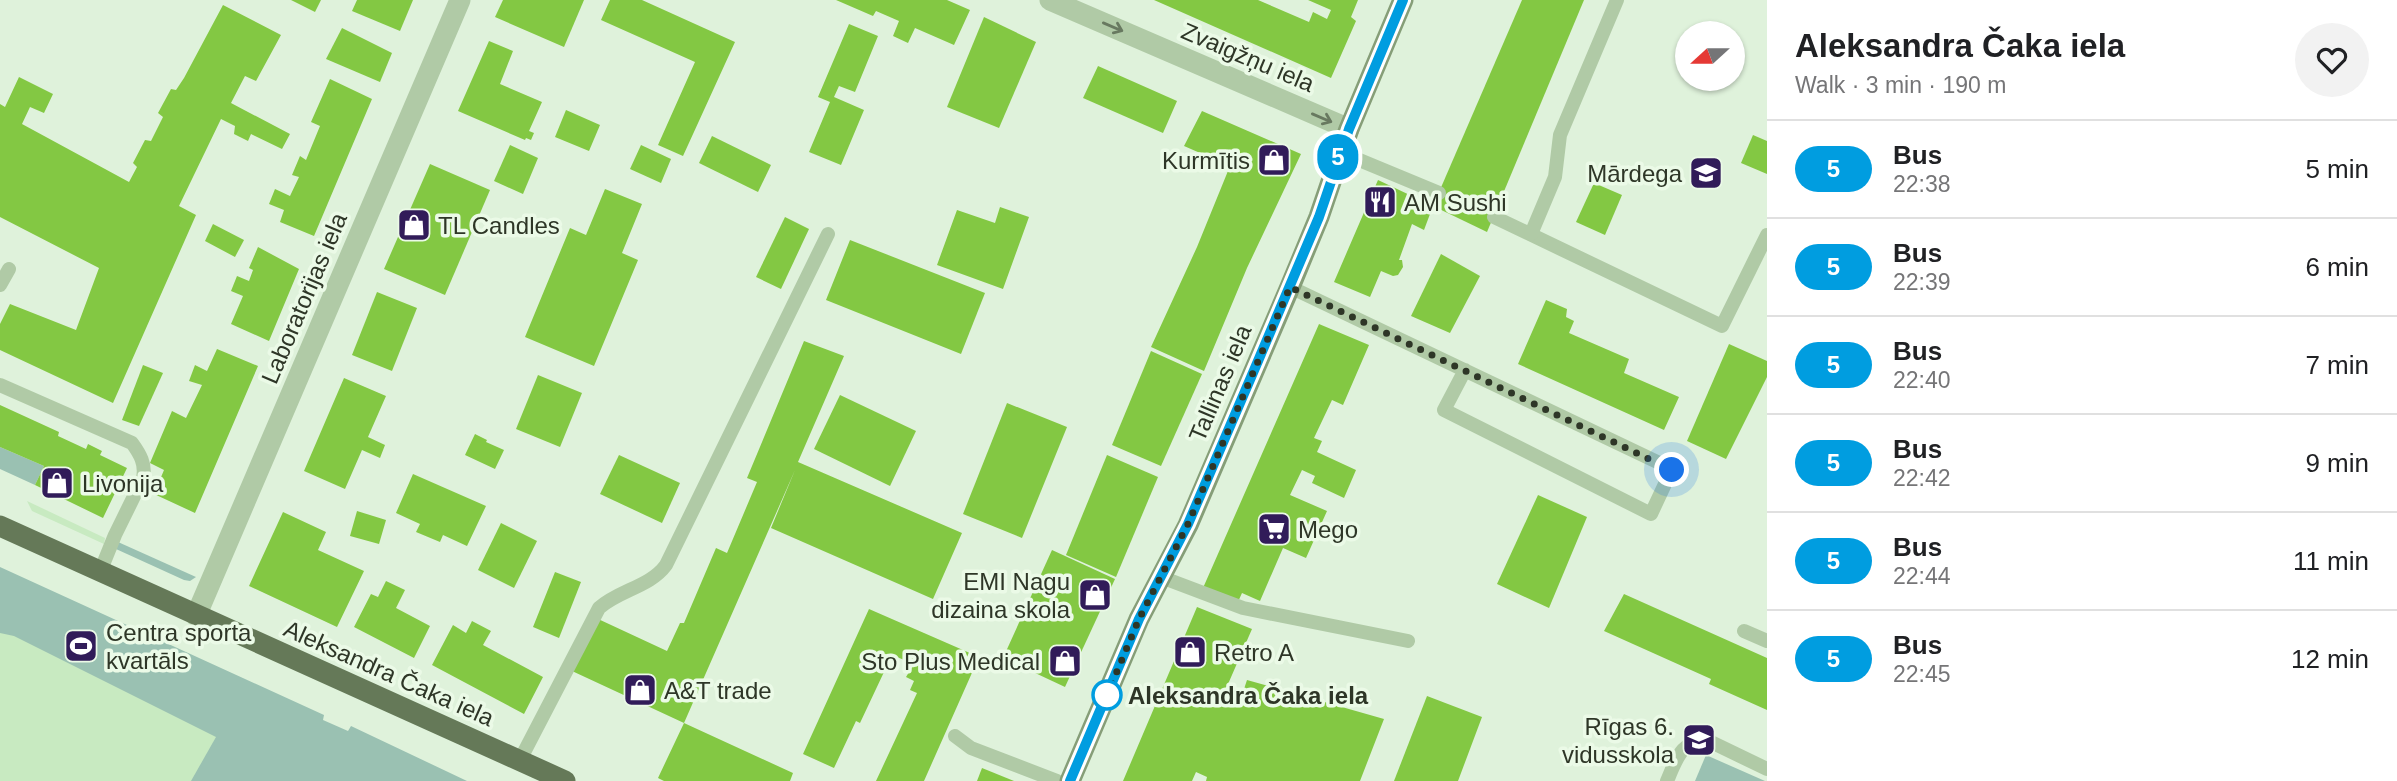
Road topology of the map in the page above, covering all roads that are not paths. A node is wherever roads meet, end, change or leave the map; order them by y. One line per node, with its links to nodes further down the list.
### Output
1 (460, 0): 20 (street, Laboratorijas iela)
2 (1050, 0): 5 (street, Zvaigžņu iela, one-way to 5)
3 (1403, 0): 5 (street, Tallinas iela)
4 (1617, 0): 10 (lane)
5 (1349, 129): 6 (street, Tallinas iela)
6 (1340, 152): 7 (lane); 14 (street, Tallinas iela)
7 (1439, 193)
8 (1494, 217): 10 (lane)
9 (828, 234): 25 (lane)
10 (1531, 234): 11 (lane)
11 (1767, 235)
12 (9, 269): 13 (lane)
13 (0, 285)
14 (1290, 287): 15 (lane); 19 (street, Tallinas iela)
15 (1465, 370): 15 (lane)
16 (0, 385): 18 (lane)
17 (0, 526): 18 (main road, Aleksandra Čaka iela)
18 (100, 572): 20 (main road, Aleksandra Čaka iela)
19 (1161, 577): 22 (lane); 29 (street, Tallinas iela)
20 (197, 616): 25 (main road, Aleksandra Čaka iela)
21 (1744, 631): 23 (lane)
22 (1408, 641)
23 (1767, 641)
24 (956, 736): 28 (lane)
25 (520, 760): 27 (main road, Aleksandra Čaka iela)
26 (1767, 769): 30 (lane)
27 (565, 781)
28 (1057, 781)
29 (1070, 781)
30 (1667, 781)

